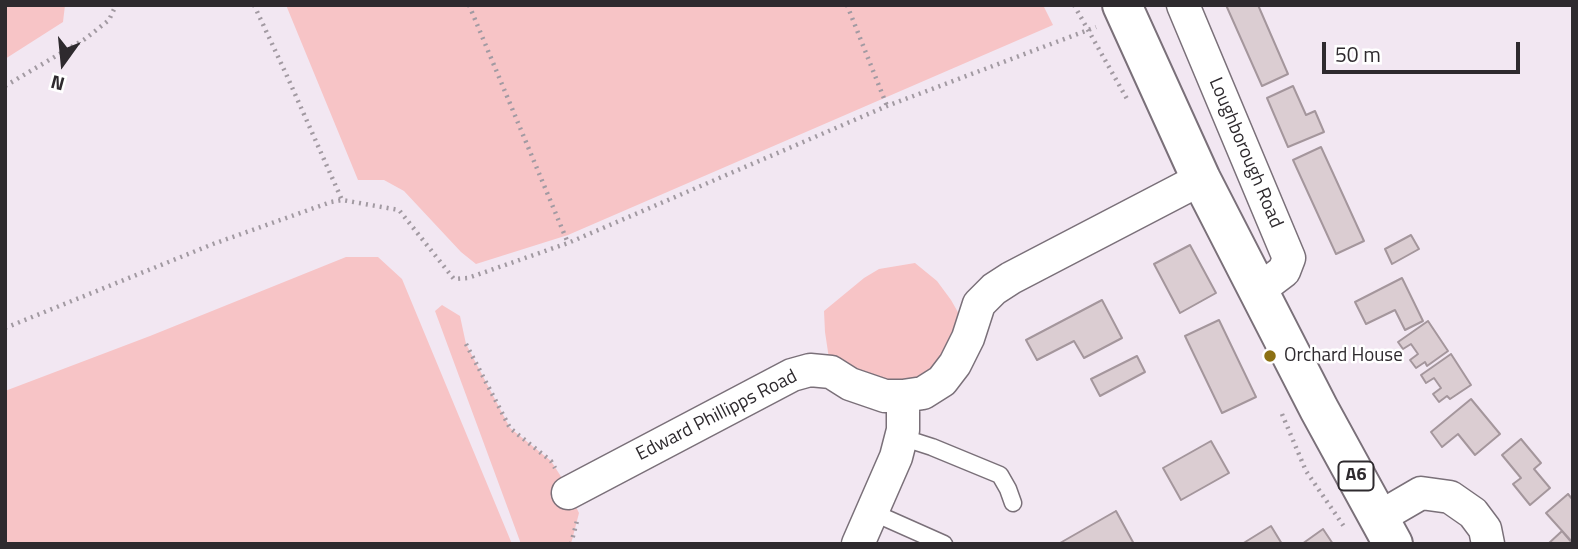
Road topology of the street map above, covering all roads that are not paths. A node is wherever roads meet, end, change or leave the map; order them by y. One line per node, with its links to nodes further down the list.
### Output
1 (1183, 5): 4 (street, Loughborough Road)
2 (1124, 10): 3 (highway, A6)
3 (1201, 179): 4 (highway, A6); 5 (street, Edward Phillipps Road)
4 (1259, 290): 10 (highway, A6)
5 (903, 396): 6 (street); 7 (street, Edward Phillipps Road)
6 (901, 437): 8 (lane); 9 (street)
7 (569, 494)
8 (1013, 503)
9 (872, 512): 12 (street); 13 (lane)
10 (1386, 531): 11 (street)
11 (1493, 534)
12 (858, 544)
13 (944, 544)

